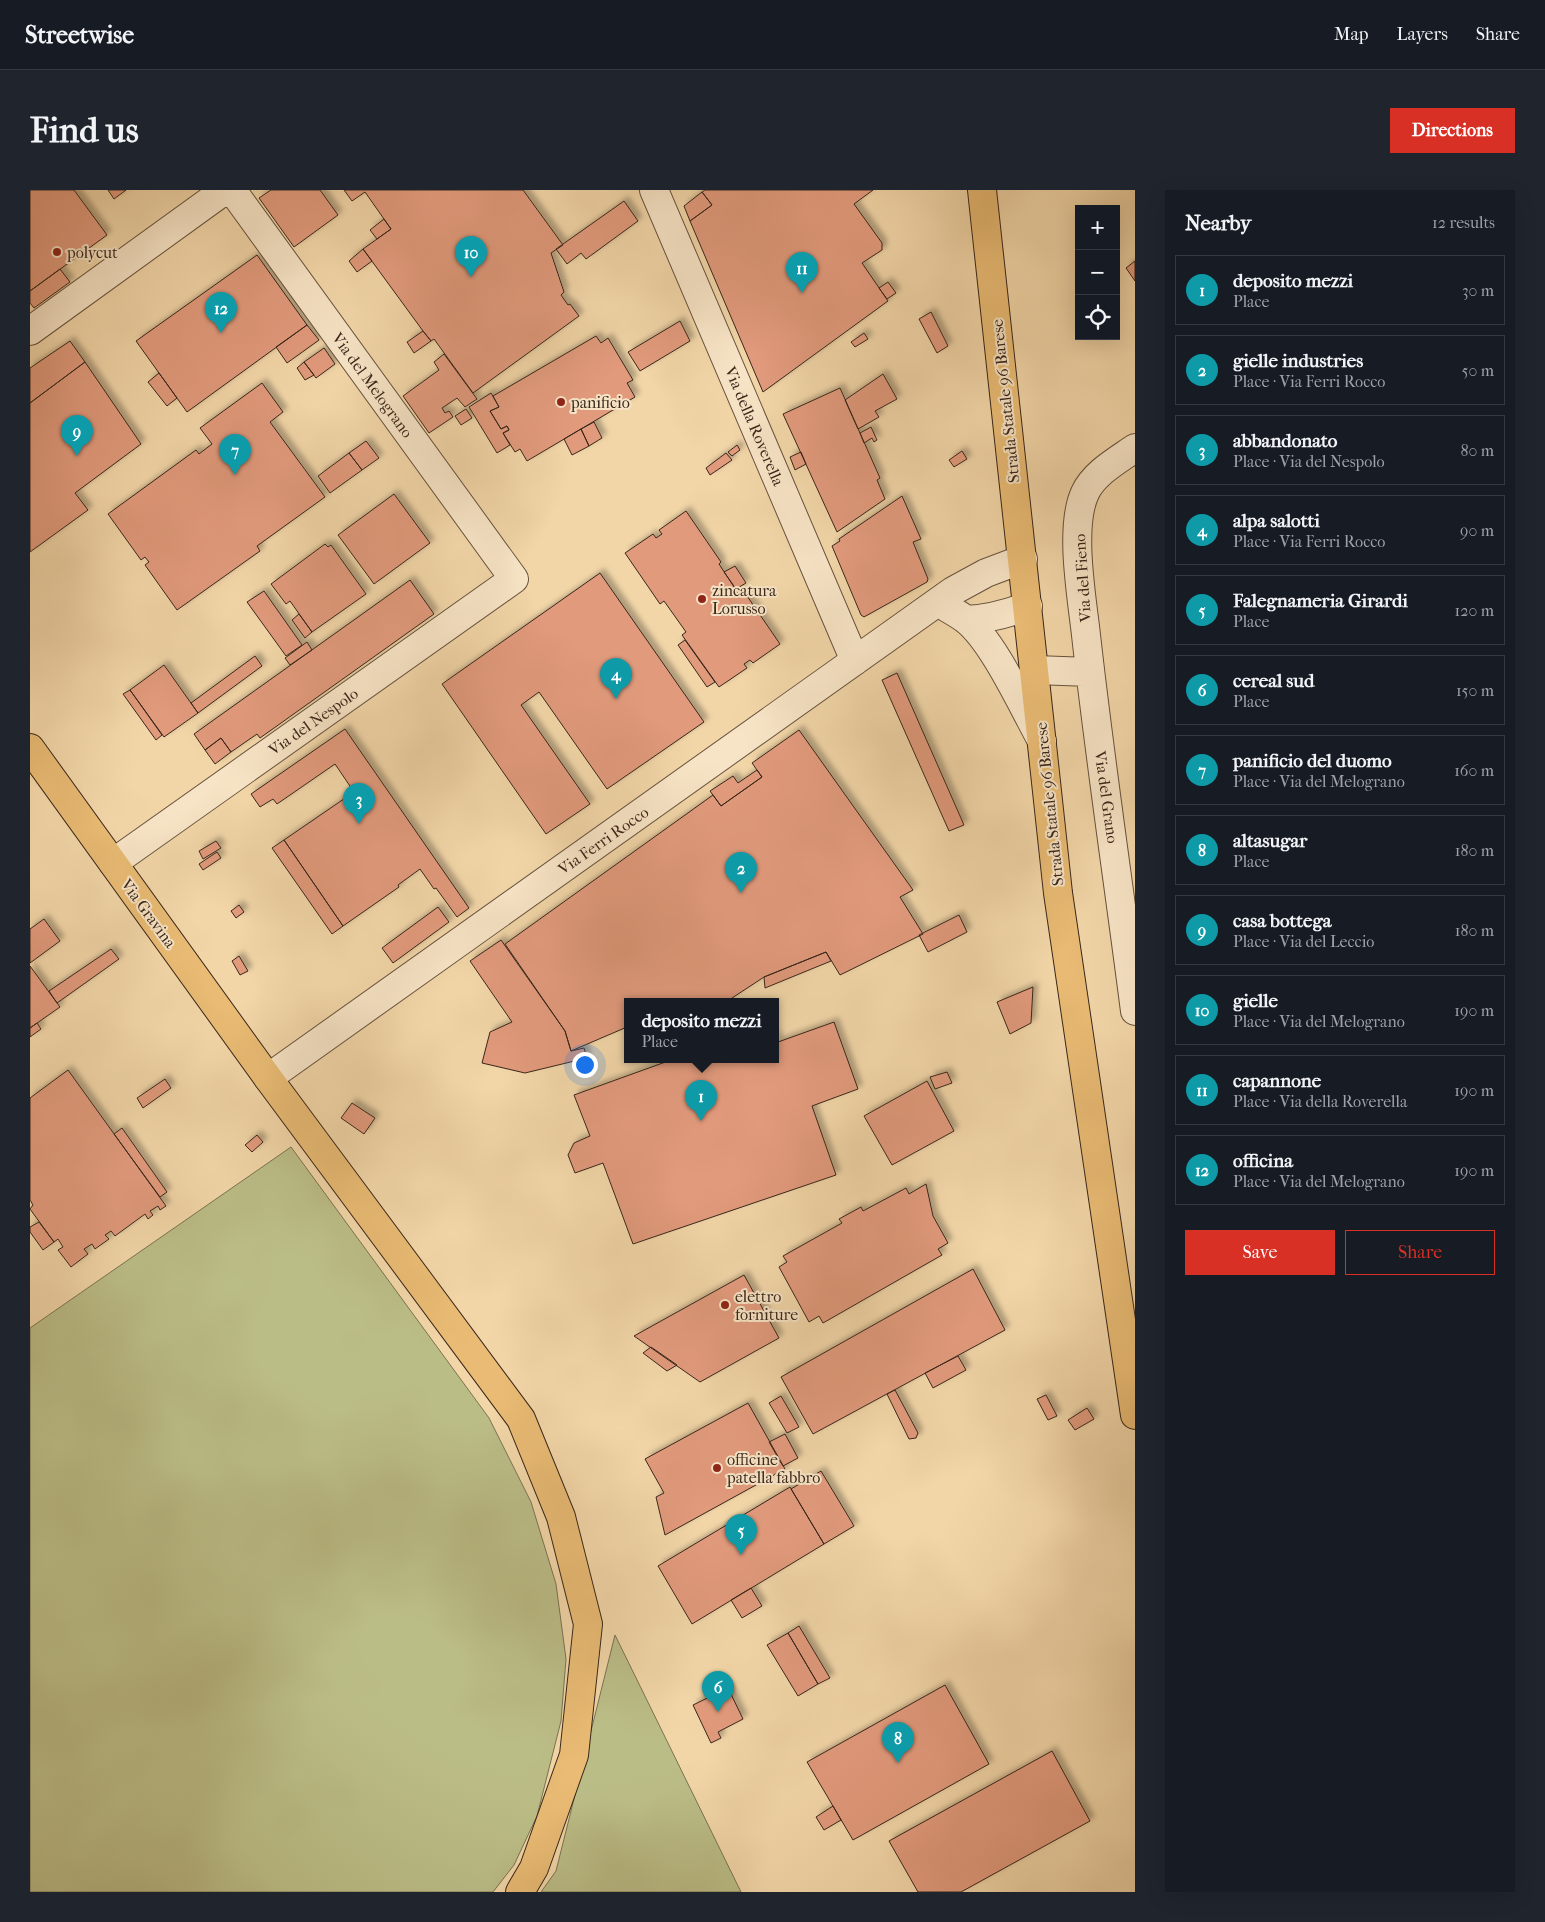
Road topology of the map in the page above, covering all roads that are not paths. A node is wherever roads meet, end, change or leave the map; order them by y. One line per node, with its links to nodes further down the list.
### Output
1 (225, 190): 5 (street)
2 (232, 190): 8 (street, Via del Melograno)
3 (654, 190): 12 (street, Via della Roverella)
4 (982, 190): 7 (main road, Strada Statale 96 Barese)
5 (30, 332)
6 (1135, 448): 14 (street, Via del Fieno)
7 (1022, 559): 9 (street, Via Ferri Rocco); 10 (main road, Strada Statale 96 Barese)
8 (514, 580): 17 (street, Via del Nespolo)
9 (938, 603): 11 (street); 12 (street, Via Ferri Rocco)
10 (1028, 606): 11 (street); 13 (main road, Strada Statale 96 Barese)
11 (966, 620): 15 (street)
12 (855, 661): 19 (street, Via Ferri Rocco)
13 (1035, 670): 14 (street); 15 (main road, Strada Statale 96 Barese)
14 (1090, 672): 18 (street, Via del Grano)
15 (1043, 743): 20 (main road, Strada Statale 96 Barese)
16 (30, 748): 17 (main road, Via Gravina)
17 (113, 863): 19 (main road, Via Gravina)
18 (1135, 1011)
19 (268, 1078): 21 (main road, Via Gravina)
20 (1135, 1416)
21 (520, 1892)

